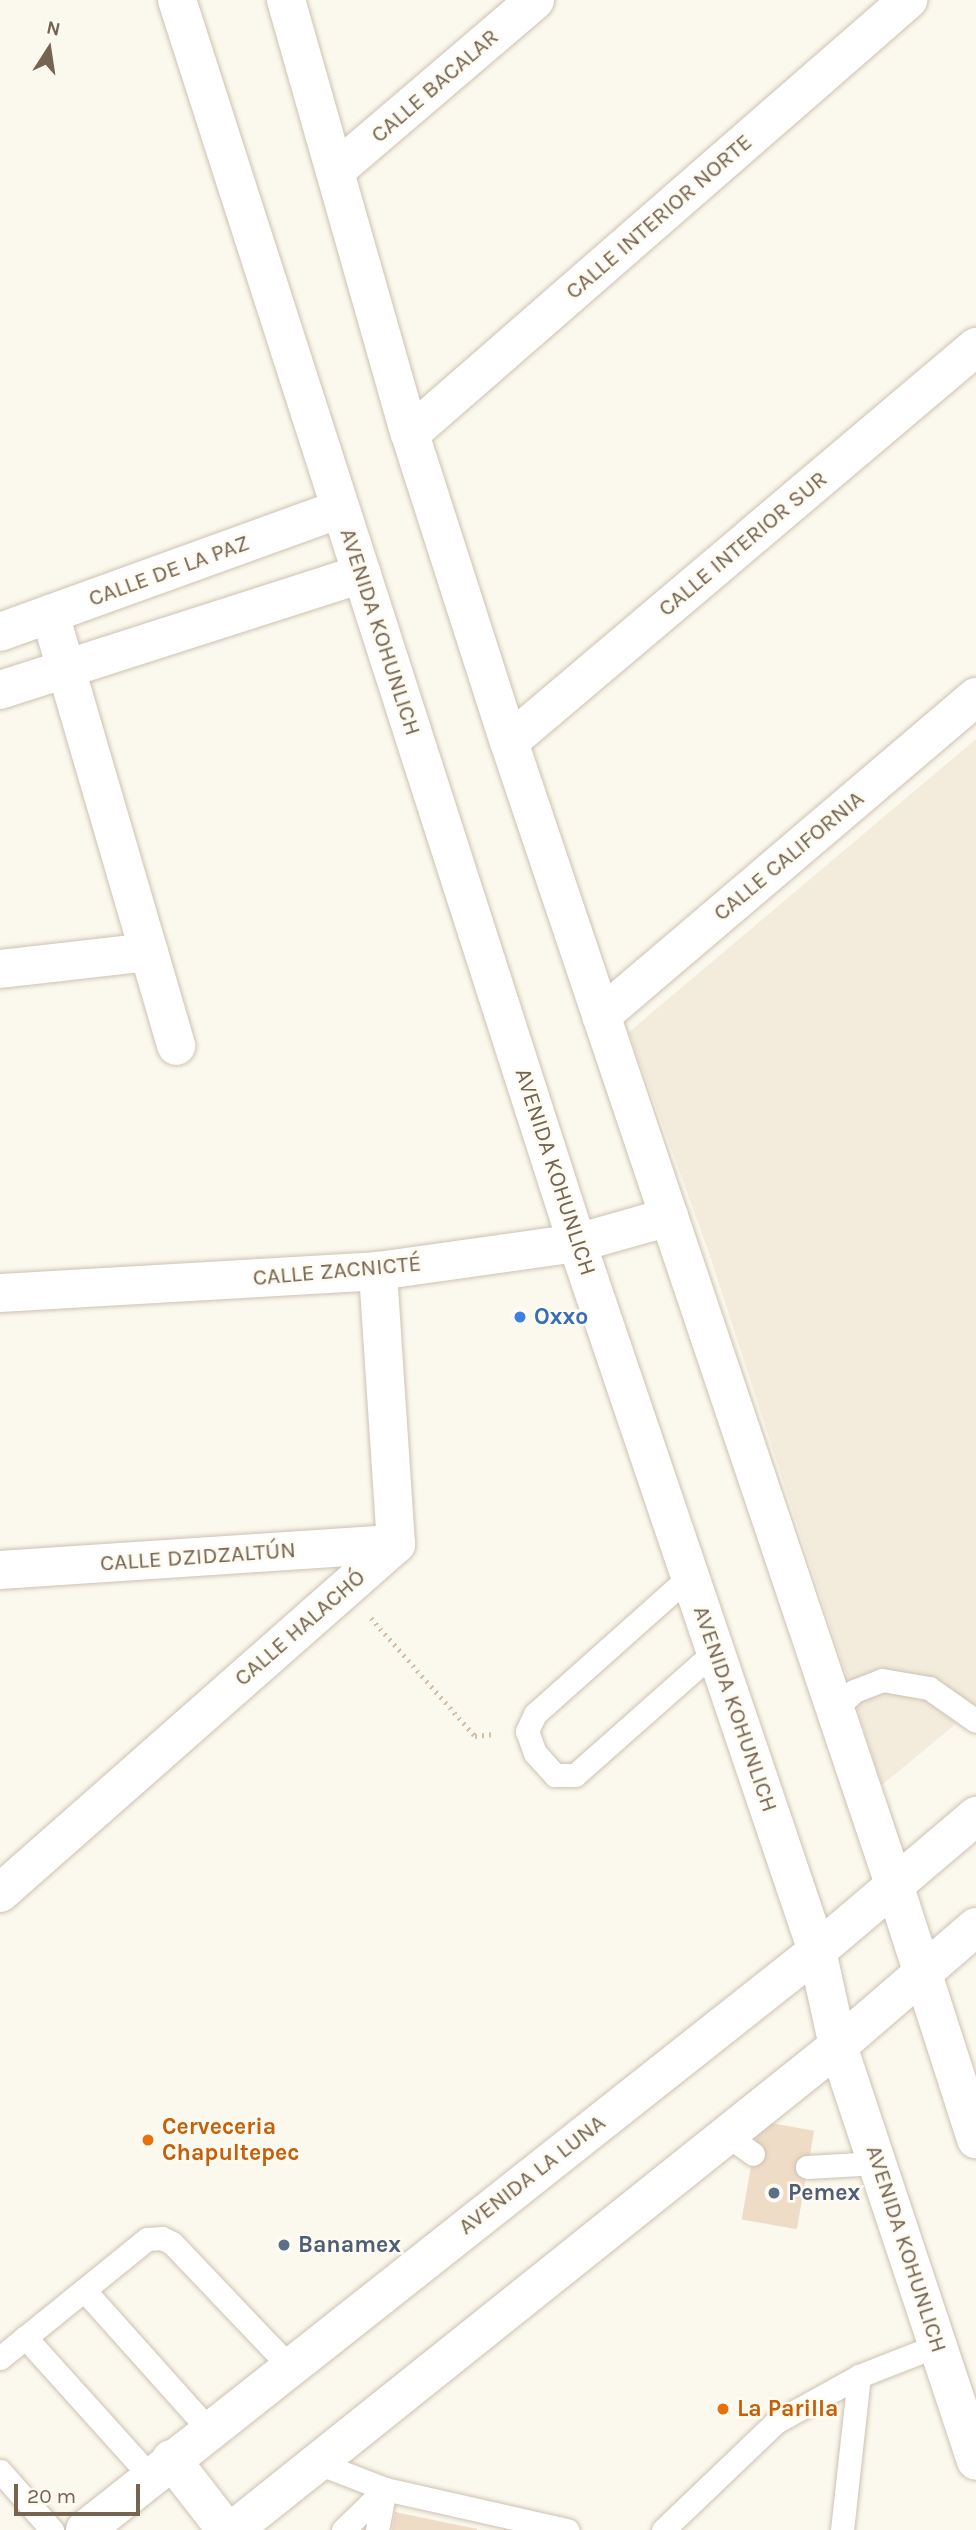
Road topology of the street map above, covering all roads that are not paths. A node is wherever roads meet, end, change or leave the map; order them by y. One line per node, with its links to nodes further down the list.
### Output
1 (177, 0): 8 (street, AVENIDA KOHUNLICH)
2 (286, 0): 5 (street)
3 (535, 0): 5 (street, CALLE BACALAR)
4 (908, 0): 7 (street, CALLE INTERIOR NORTE)
5 (335, 171): 7 (street)
6 (976, 347): 15 (street, CALLE INTERIOR SUR)
7 (410, 434): 15 (street)
8 (339, 509): 9 (street, AVENIDA KOHUNLICH); 10 (street, CALLE DE LA PAZ)
9 (362, 574): 12 (street); 21 (street, AVENIDA KOHUNLICH)
10 (50, 614): 11 (street, CALLE DE LA PAZ); 12 (street)
11 (0, 632)
12 (66, 670): 13 (street); 16 (street)
13 (0, 690)
14 (976, 697): 18 (street, CALLE CALIFORNIA)
15 (509, 742): 18 (street)
16 (149, 953): 17 (street); 19 (street)
17 (0, 969)
18 (601, 1016): 20 (street)
19 (176, 1046)
20 (669, 1217): 21 (street, CALLE ZACNICTÉ); 28 (street)
21 (577, 1243): 22 (street, CALLE ZACNICTÉ); 26 (street, AVENIDA KOHUNLICH)
22 (378, 1271): 23 (street, CALLE ZACNICTÉ); 24 (street)
23 (0, 1293)
24 (396, 1544): 25 (street, CALLE DZIDZALTÚN); 32 (street, CALLE HALACHÓ)
25 (0, 1570)
26 (691, 1576): 27 (street, AVENIDA KOHUNLICH); 27 (lane)
27 (715, 1651): 34 (street, AVENIDA KOHUNLICH)
28 (835, 1709): 29 (lane); 31 (street)
29 (976, 1721)
30 (976, 1816): 31 (street, AVENIDA LA LUNA)
31 (894, 1886): 34 (street, AVENIDA LA LUNA); 35 (street)
32 (0, 1893)
33 (976, 1927): 35 (street)
34 (817, 1951): 36 (street, AVENIDA KOHUNLICH); 44 (street, AVENIDA LA LUNA)
35 (923, 1973): 36 (street); 37 (street)
36 (838, 2046): 38 (street, AVENIDA KOHUNLICH); 48 (street)
37 (976, 2139)
38 (877, 2163): 39 (lane); 42 (street, AVENIDA KOHUNLICH)
39 (807, 2166)
40 (84, 2290): 41 (lane); 44 (lane); 46 (lane)
41 (26, 2337): 43 (lane); 49 (lane)
42 (938, 2345): 45 (lane); 47 (street, AVENIDA KOHUNLICH)
43 (0, 2358)
44 (289, 2366): 46 (street, AVENIDA LA LUNA)
45 (859, 2376): 59 (lane); 60 (lane)
46 (209, 2430): 49 (street, AVENIDA LA LUNA)
47 (976, 2461)
48 (318, 2463): 51 (lane); 55 (street)
49 (161, 2468): 53 (street, AVENIDA LA LUNA); 54 (street)
50 (0, 2471): 52 (lane)
51 (386, 2489): 56 (lane); 57 (lane); 58 (lane)
52 (52, 2530)
53 (85, 2530)
54 (226, 2530)
55 (233, 2530)
56 (342, 2530)
57 (377, 2530)
58 (567, 2530)
59 (663, 2530)
60 (842, 2530)

